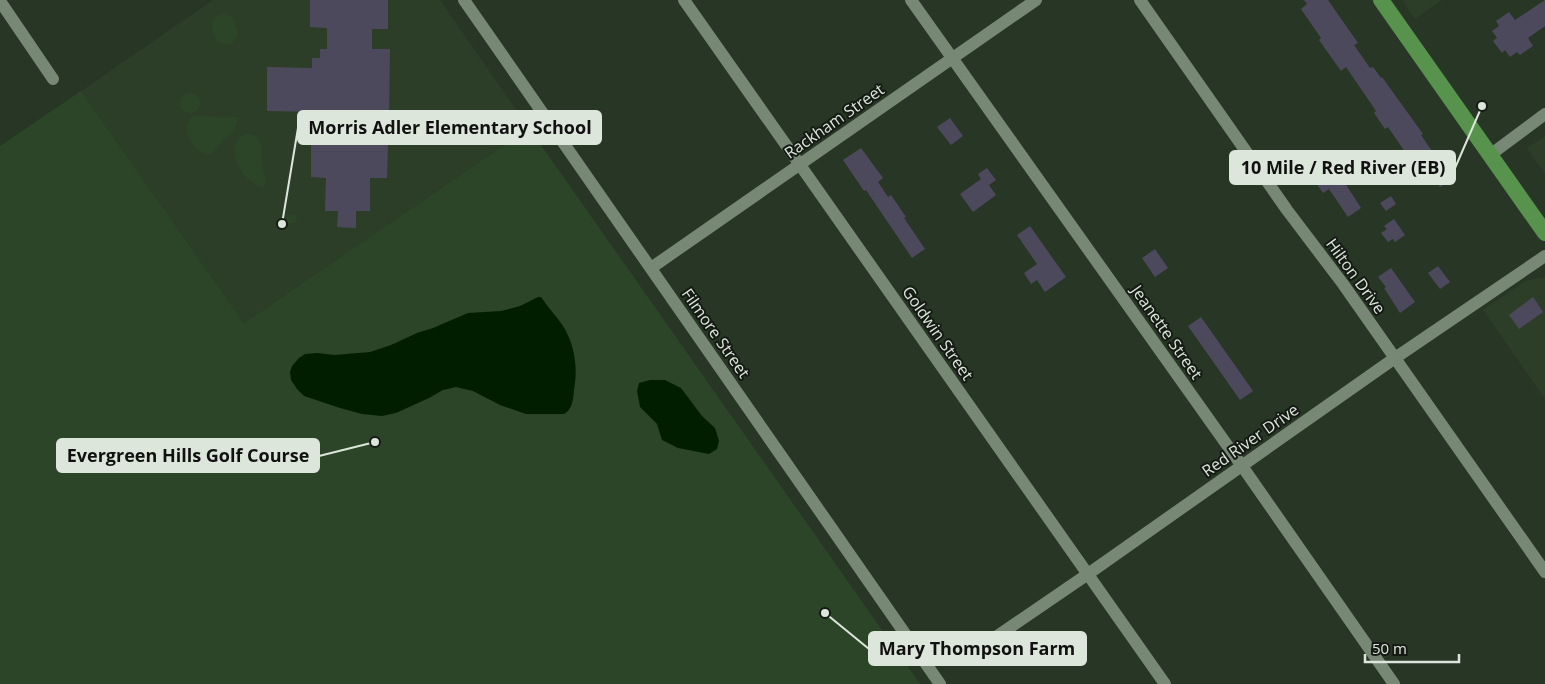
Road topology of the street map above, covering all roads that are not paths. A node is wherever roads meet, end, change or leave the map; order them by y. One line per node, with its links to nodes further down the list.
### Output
1 (464, 0): 15 (street, Filmore Street)
2 (684, 0): 12 (street, Goldwin Street)
3 (911, 0): 8 (street, Jeanette Street)
4 (1036, 0): 8 (street, Rackham Street)
5 (1140, 0): 16 (street, Hilton Drive)
6 (1381, 0): 11 (main road)
7 (0, 1): 9 (street)
8 (952, 58): 12 (street, Rackham Street); 17 (street, Jeanette Street)
9 (53, 79)
10 (1545, 114): 11 (street)
11 (1490, 155): 13 (main road)
12 (800, 165): 15 (street, Rackham Street); 19 (street, Goldwin Street)
13 (1545, 233)
14 (1545, 256): 16 (street, Red River Drive)
15 (651, 268): 21 (street, Filmore Street)
16 (1395, 358): 17 (street, Red River Drive); 18 (street, Hilton Drive)
17 (1242, 466): 19 (street, Red River Drive); 23 (street, Jeanette Street)
18 (1545, 572)
19 (1088, 574): 20 (street, Red River Drive); 22 (street, Goldwin Street)
20 (974, 652)
21 (940, 684)
22 (1165, 684)
23 (1394, 684)

